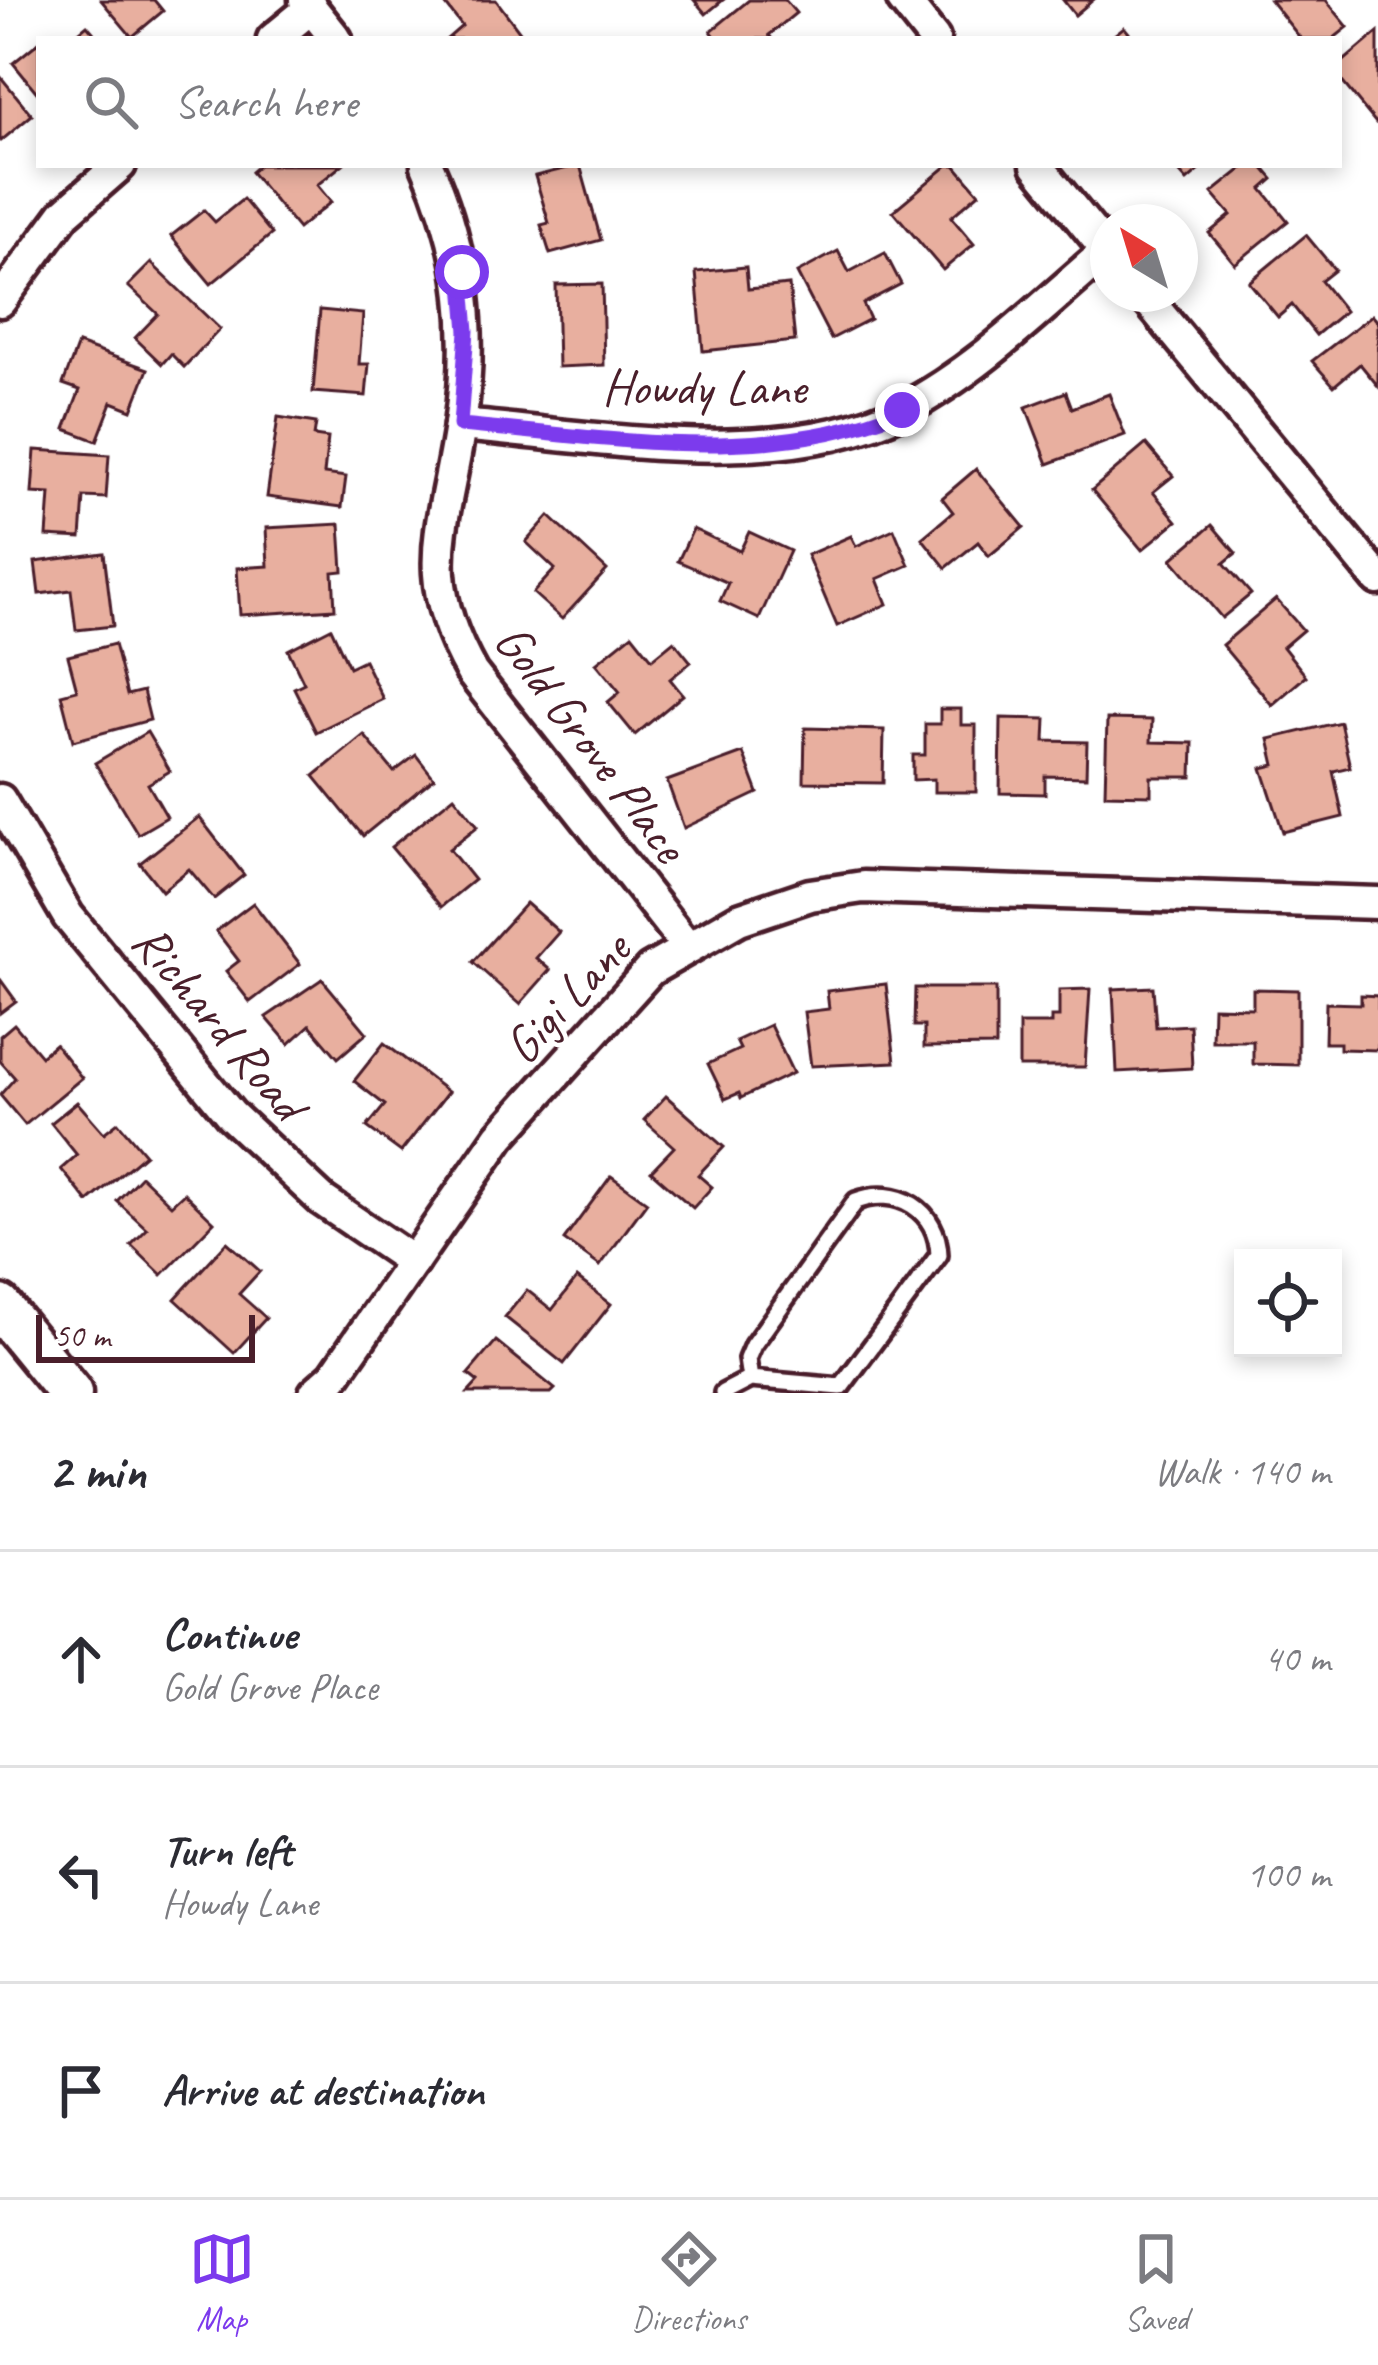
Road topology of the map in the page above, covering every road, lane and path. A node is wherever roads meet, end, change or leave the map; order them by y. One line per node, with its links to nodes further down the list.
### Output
1 (902, 0): 5 (street)
2 (308, 4): 3 (street); 4 (street)
3 (276, 36)
4 (334, 36)
5 (932, 36)
6 (117, 168): 11 (street)
7 (428, 168): 13 (street, Gold Grove Place)
8 (1039, 168): 9 (street)
9 (1090, 230)
10 (1090, 267): 13 (street, Howdy Lane)
11 (0, 301)
12 (1157, 312): 14 (street)
13 (460, 425): 17 (street, Gold Grove Place)
14 (1378, 579)
15 (0, 800): 18 (street, Richard Road)
16 (1378, 903): 17 (street, Gigi Lane)
17 (686, 945): 18 (street, Gigi Lane)
18 (412, 1262): 22 (street, Gigi Lane)
19 (7, 1329): 21 (street)
20 (750, 1379): 20 (lane); 23 (lane)
21 (70, 1393)
22 (315, 1393)
23 (723, 1393)

